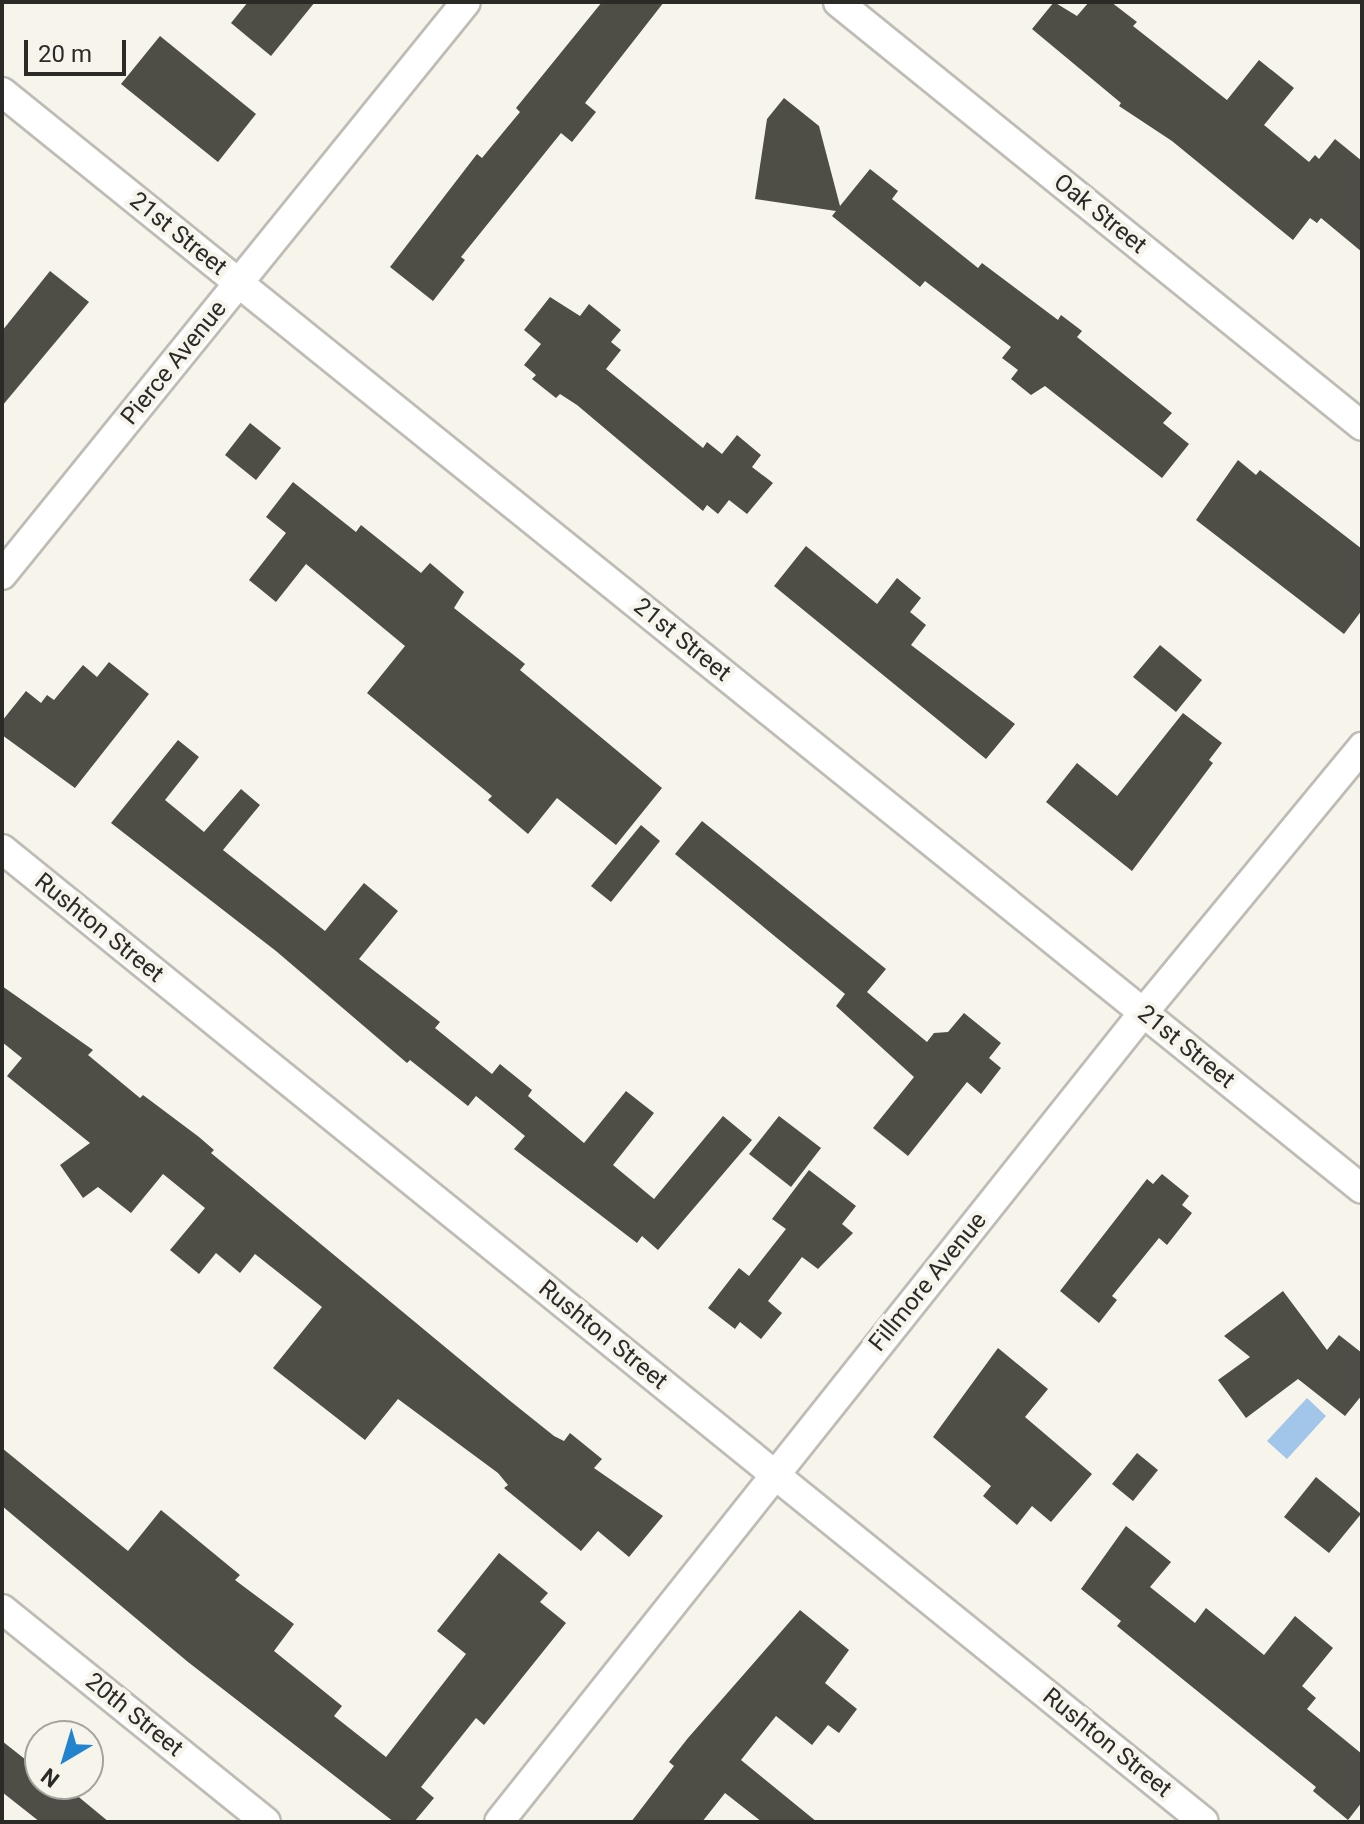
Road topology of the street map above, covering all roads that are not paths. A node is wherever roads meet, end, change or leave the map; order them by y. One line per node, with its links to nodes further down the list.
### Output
1 (466, 2): 4 (street, Pierce Avenue)
2 (838, 2): 5 (street, Oak Street)
3 (2, 92): 4 (street, 21st Street)
4 (239, 283): 6 (street, Pierce Avenue); 9 (street, 21st Street)
5 (1362, 426)
6 (2, 575)
7 (1362, 747): 9 (street, Fillmore Avenue)
8 (2, 849): 11 (street, Rushton Street)
9 (1143, 1013): 10 (street, 21st Street); 11 (street, Fillmore Avenue)
10 (1362, 1189)
11 (774, 1474): 14 (street, Fillmore Avenue); 15 (street, Rushton Street)
12 (2, 1609): 13 (street, 20th Street)
13 (266, 1822)
14 (499, 1822)
15 (1204, 1822)

